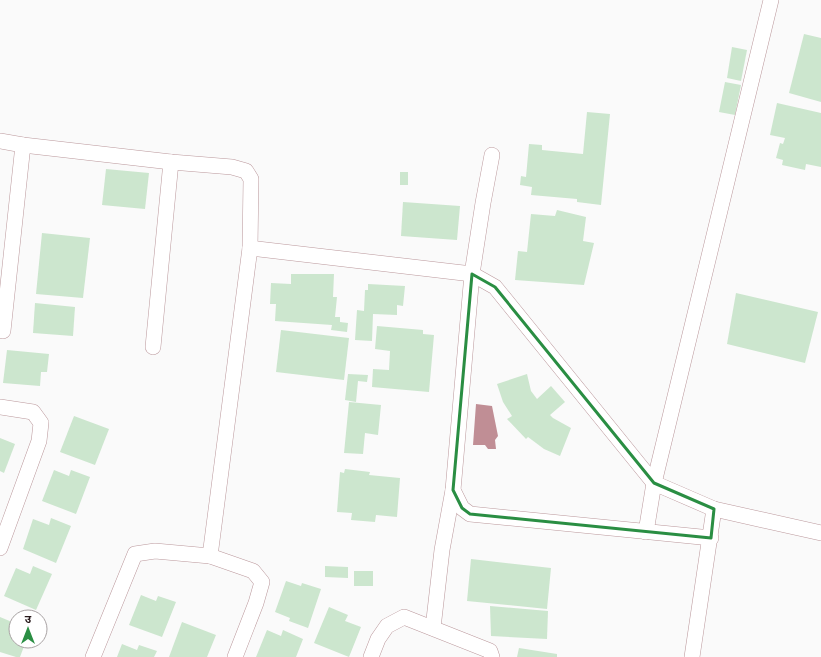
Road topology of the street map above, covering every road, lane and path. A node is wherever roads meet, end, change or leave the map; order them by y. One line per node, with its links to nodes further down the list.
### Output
1 (770, 0): 11 (street)
2 (0, 142): 3 (street)
3 (23, 145): 5 (street); 8 (street)
4 (492, 155): 7 (street)
5 (171, 162): 6 (street); 9 (street)
6 (250, 248): 7 (street); 18 (street)
7 (472, 274): 11 (street); 12 (street)
8 (3, 331)
9 (153, 347)
10 (0, 407): 17 (street)
11 (654, 483): 13 (street); 14 (street)
12 (453, 490): 14 (street); 19 (street)
13 (714, 509): 15 (street); 16 (street)
14 (646, 532): 16 (street)
15 (821, 533)
16 (711, 538): 24 (street)
17 (0, 548)
18 (210, 556): 20 (street); 21 (street)
19 (433, 628): 22 (street); 23 (street)
20 (93, 657)
21 (235, 657)
22 (371, 657)
23 (492, 657)
24 (692, 657)

